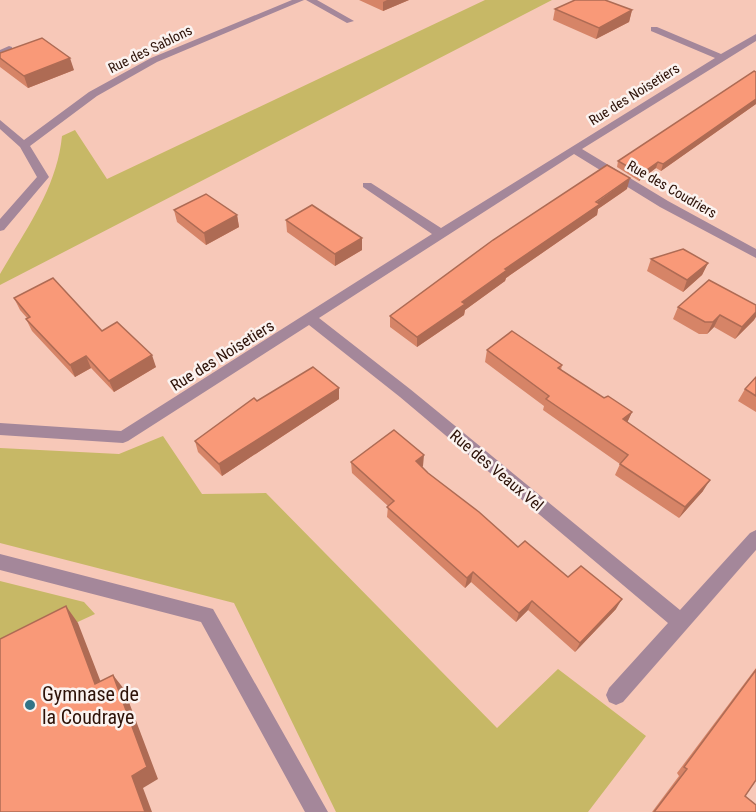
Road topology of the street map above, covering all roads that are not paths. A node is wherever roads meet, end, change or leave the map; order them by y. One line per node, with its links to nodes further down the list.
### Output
1 (300, 0): 8 (street, Rue des Sablons)
2 (310, 0): 3 (street)
3 (350, 21)
4 (654, 29): 6 (street, Rue des Noisetiers)
5 (756, 37): 6 (street, Rue des Noisetiers)
6 (722, 58): 9 (street, Rue des Noisetiers)
7 (0, 123): 8 (street)
8 (24, 145): 11 (street)
9 (574, 149): 12 (street, Rue des Noisetiers); 13 (street, Rue des Coudriers)
10 (368, 185): 12 (street)
11 (0, 227)
12 (441, 234): 14 (street, Rue des Noisetiers)
13 (756, 254)
14 (311, 319): 15 (street, Rue des Noisetiers); 18 (street, Rue des Veaux Vel)
15 (0, 429)
16 (756, 538): 18 (street)
17 (0, 562): 20 (street)
18 (681, 624): 19 (street)
19 (616, 695)
20 (317, 812)

